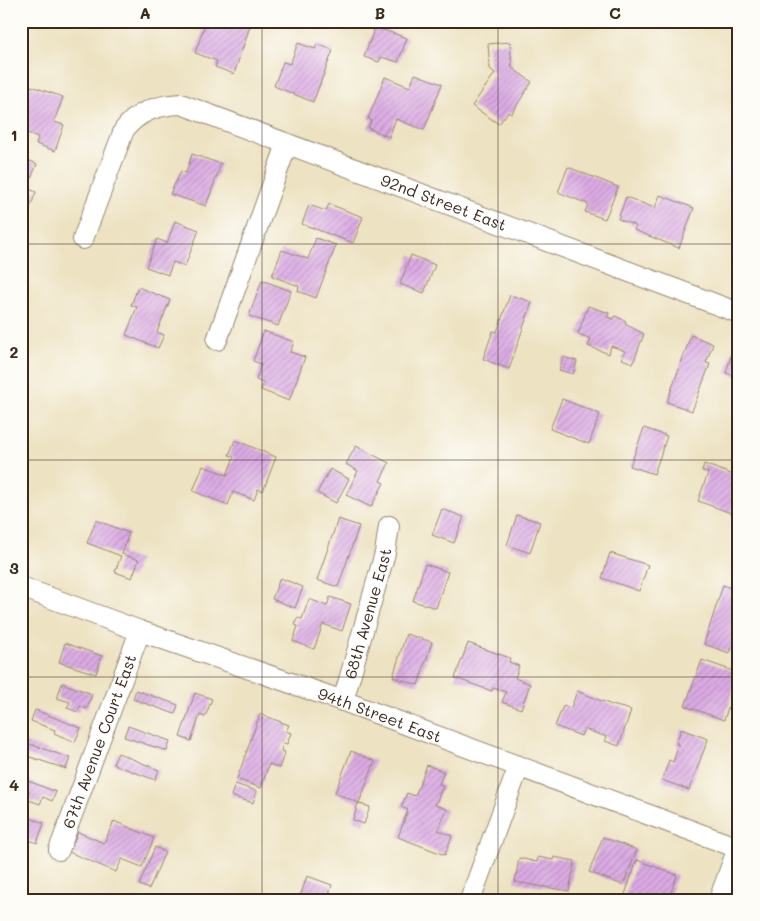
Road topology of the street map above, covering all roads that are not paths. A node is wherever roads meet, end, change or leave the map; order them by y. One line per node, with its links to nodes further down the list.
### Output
1 (287, 144): 2 (street, 92nd Street East); 3 (street, 92nd Street East); 4 (street)
2 (83, 239)
3 (739, 313)
4 (217, 340)
5 (389, 526): 8 (street, 68th Avenue East)
6 (21, 587): 7 (street, 94th Street East)
7 (140, 631): 8 (street, 94th Street East); 11 (street, 67th Avenue Court East)
8 (343, 701): 9 (street, 94th Street East)
9 (519, 766): 10 (street, 94th Street East); 12 (street)
10 (738, 846): 13 (street)
11 (59, 850)
12 (470, 900)
13 (719, 900)

